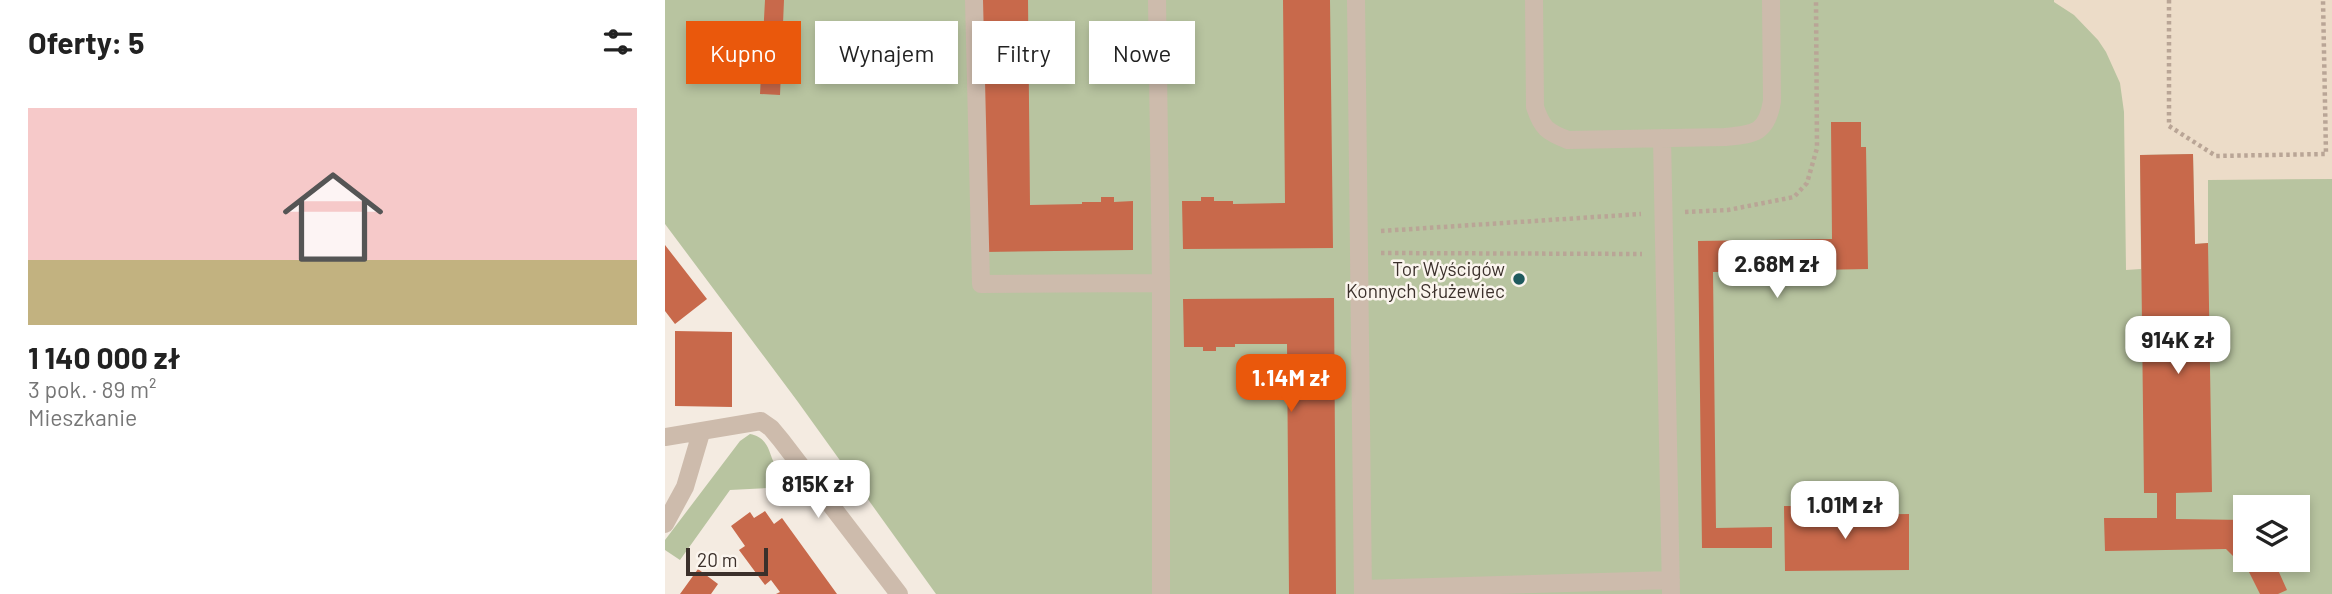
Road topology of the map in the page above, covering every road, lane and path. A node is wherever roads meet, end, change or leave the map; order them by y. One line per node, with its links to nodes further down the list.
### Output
1 (974, 0): 13 (street)
2 (1157, 0): 13 (street)
3 (1356, 0): 10 (street)
4 (1534, 0): 8 (street)
5 (1771, 0): 8 (street)
6 (2169, 0): 7 (path)
7 (2323, 0)
8 (1662, 138): 17 (street)
9 (1646, 214): 10 (path)
10 (1359, 232): 11 (street)
11 (1359, 253): 12 (path); 18 (street)
12 (1646, 254)
13 (1161, 283): 20 (street)
14 (701, 433): 15 (street); 16 (street); 19 (street)
15 (665, 437)
16 (665, 524)
17 (1671, 587): 18 (street)
18 (1363, 592)
19 (899, 594)
20 (1161, 594)

